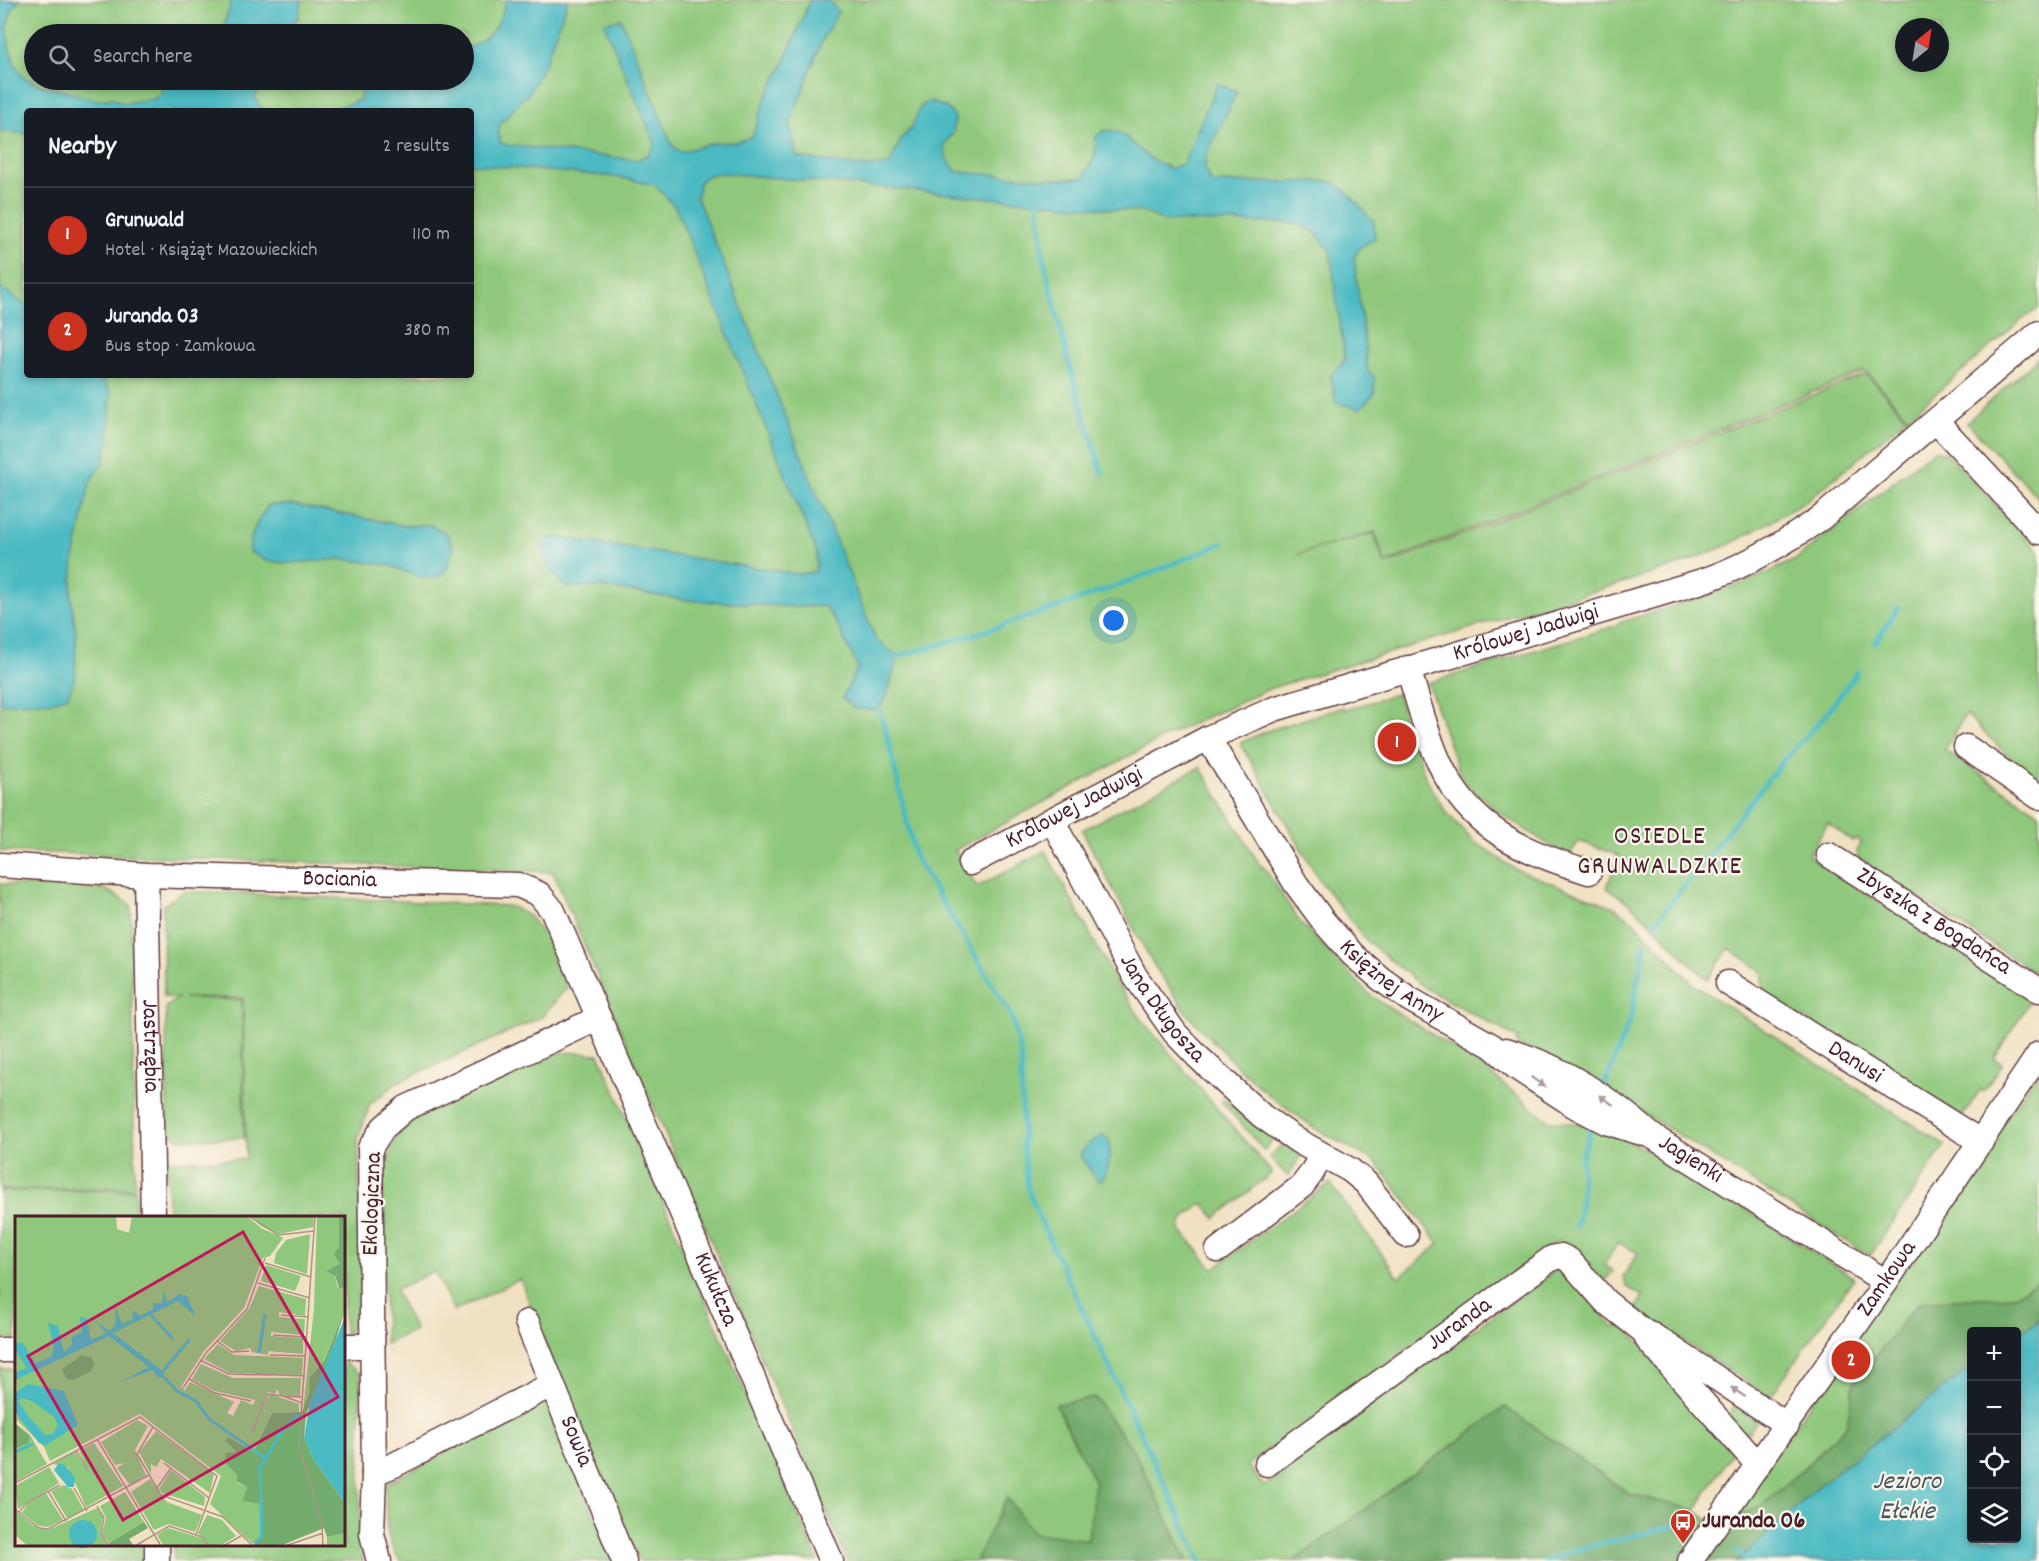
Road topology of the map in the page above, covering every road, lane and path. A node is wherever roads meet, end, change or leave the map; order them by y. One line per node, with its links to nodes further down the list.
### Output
1 (2039, 333): 2 (street, Królowej Jadwigi)
2 (1936, 421): 3 (street); 4 (street, Królowej Jadwigi)
3 (2039, 532)
4 (1408, 668): 5 (street, Królowej Jadwigi); 12 (street)
5 (1208, 738): 8 (street, Królowej Jadwigi); 17 (street, Księżnej Anny)
6 (1966, 747): 7 (street)
7 (2039, 797)
8 (1052, 820): 10 (street, Królowej Jadwigi); 20 (street, Jana Długosza)
9 (1829, 855): 15 (street, Zbyszka z Bogdańca)
10 (970, 863)
11 (0, 865): 13 (street, Bociania)
12 (1589, 872)
13 (146, 875): 16 (street, Bociania); 21 (street, Jastrzębia)
14 (1728, 983): 19 (street, Danusi)
15 (2039, 990)
16 (599, 1018): 28 (street, Ekologiczna); 36 (street, Kukułcza)
17 (1492, 1046): 24 (street, Jagienki)
18 (2039, 1054): 19 (street, Zamkowa)
19 (1981, 1142): 24 (street, Zamkowa)
20 (1322, 1155): 22 (street, Jana Długosza); 23 (street)
21 (153, 1216)
22 (1406, 1235)
23 (1218, 1250)
24 (1886, 1282): 30 (street, Zamkowa)
25 (527, 1322): 29 (street, Sowia)
26 (1647, 1334): 30 (street, Juranda, one-way to 26); 31 (street, Juranda); 32 (street, Juranda)
27 (345, 1346): 28 (street)
28 (372, 1346): 33 (street, Ekologiczna)
29 (551, 1385): 33 (street); 35 (street, Sowia)
30 (1787, 1425): 32 (street, Zamkowa)
31 (1267, 1464)
32 (1758, 1465): 37 (street, Zamkowa)
33 (374, 1473): 34 (street, Ekologiczna)
34 (379, 1561)
35 (624, 1561)
36 (831, 1561)
37 (1690, 1561)

